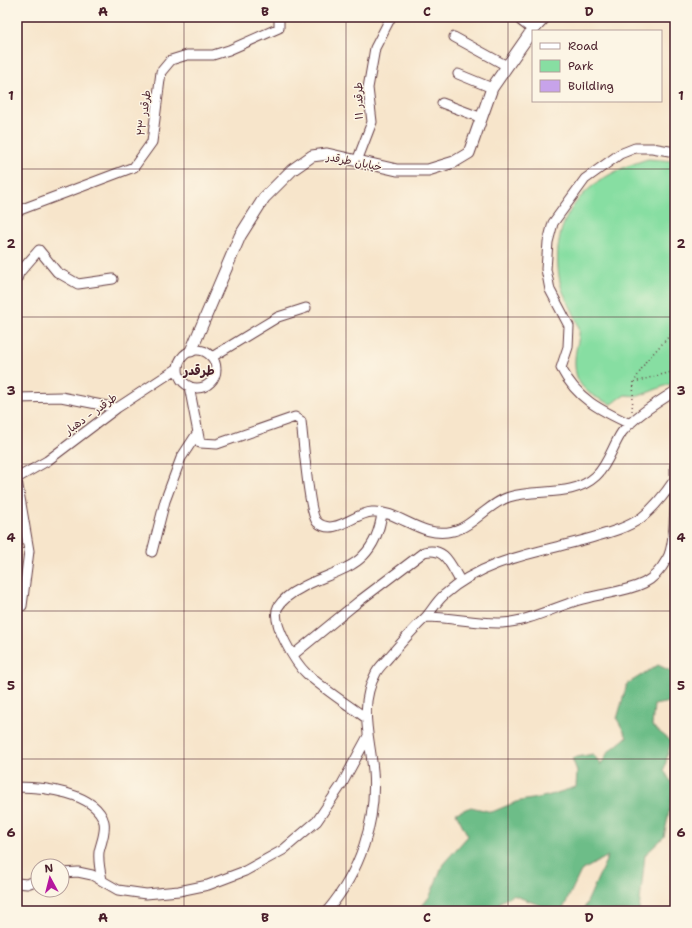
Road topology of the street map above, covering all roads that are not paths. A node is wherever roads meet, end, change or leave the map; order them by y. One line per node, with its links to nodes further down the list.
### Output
1 (279, 17): 15 (street, طرقدر ۲۳)
2 (391, 17): 14 (street, طرقدر ۱۱)
3 (545, 17): 5 (street, خیابان طرقدر)
4 (521, 19): 5 (street)
5 (533, 30)
6 (532, 31): 8 (street, خیابان طرقدر)
7 (454, 37): 8 (street)
8 (507, 66): 10 (street, خیابان طرقدر)
9 (458, 74): 10 (street)
10 (492, 88): 12 (street, خیابان طرقدر)
11 (442, 103): 12 (street)
12 (482, 118): 14 (street, خیابان طرقدر)
13 (675, 152): 26 (street)
14 (357, 161): 19 (street, خیابان طرقدر)
15 (17, 211)
16 (17, 279): 17 (street)
17 (113, 279)
18 (306, 308): 20 (street)
19 (191, 351): 20 (street); 21 (street)
20 (212, 357): 22 (street)
21 (178, 368): 22 (street); 25 (street, طرقدر - دهبار)
22 (189, 386): 27 (street)
23 (675, 391): 26 (street)
24 (17, 398): 25 (street)
25 (117, 408): 29 (street, طرقدر - دهبار)
26 (630, 424): 31 (street)
27 (198, 432): 31 (street); 32 (street)
28 (675, 466): 30 (street)
29 (17, 479): 34 (street)
30 (675, 479): 33 (street); 35 (street)
31 (382, 513): 36 (street)
32 (152, 552)
33 (461, 582): 35 (street); 36 (street)
34 (22, 606)
35 (426, 617): 37 (street)
36 (293, 655): 37 (street)
37 (366, 718): 38 (street)
38 (368, 736): 41 (street); 44 (street)
39 (17, 787): 41 (street)
40 (70, 872): 41 (street)
41 (102, 880)
42 (17, 883): 43 (street)
43 (30, 883)
44 (327, 911)

